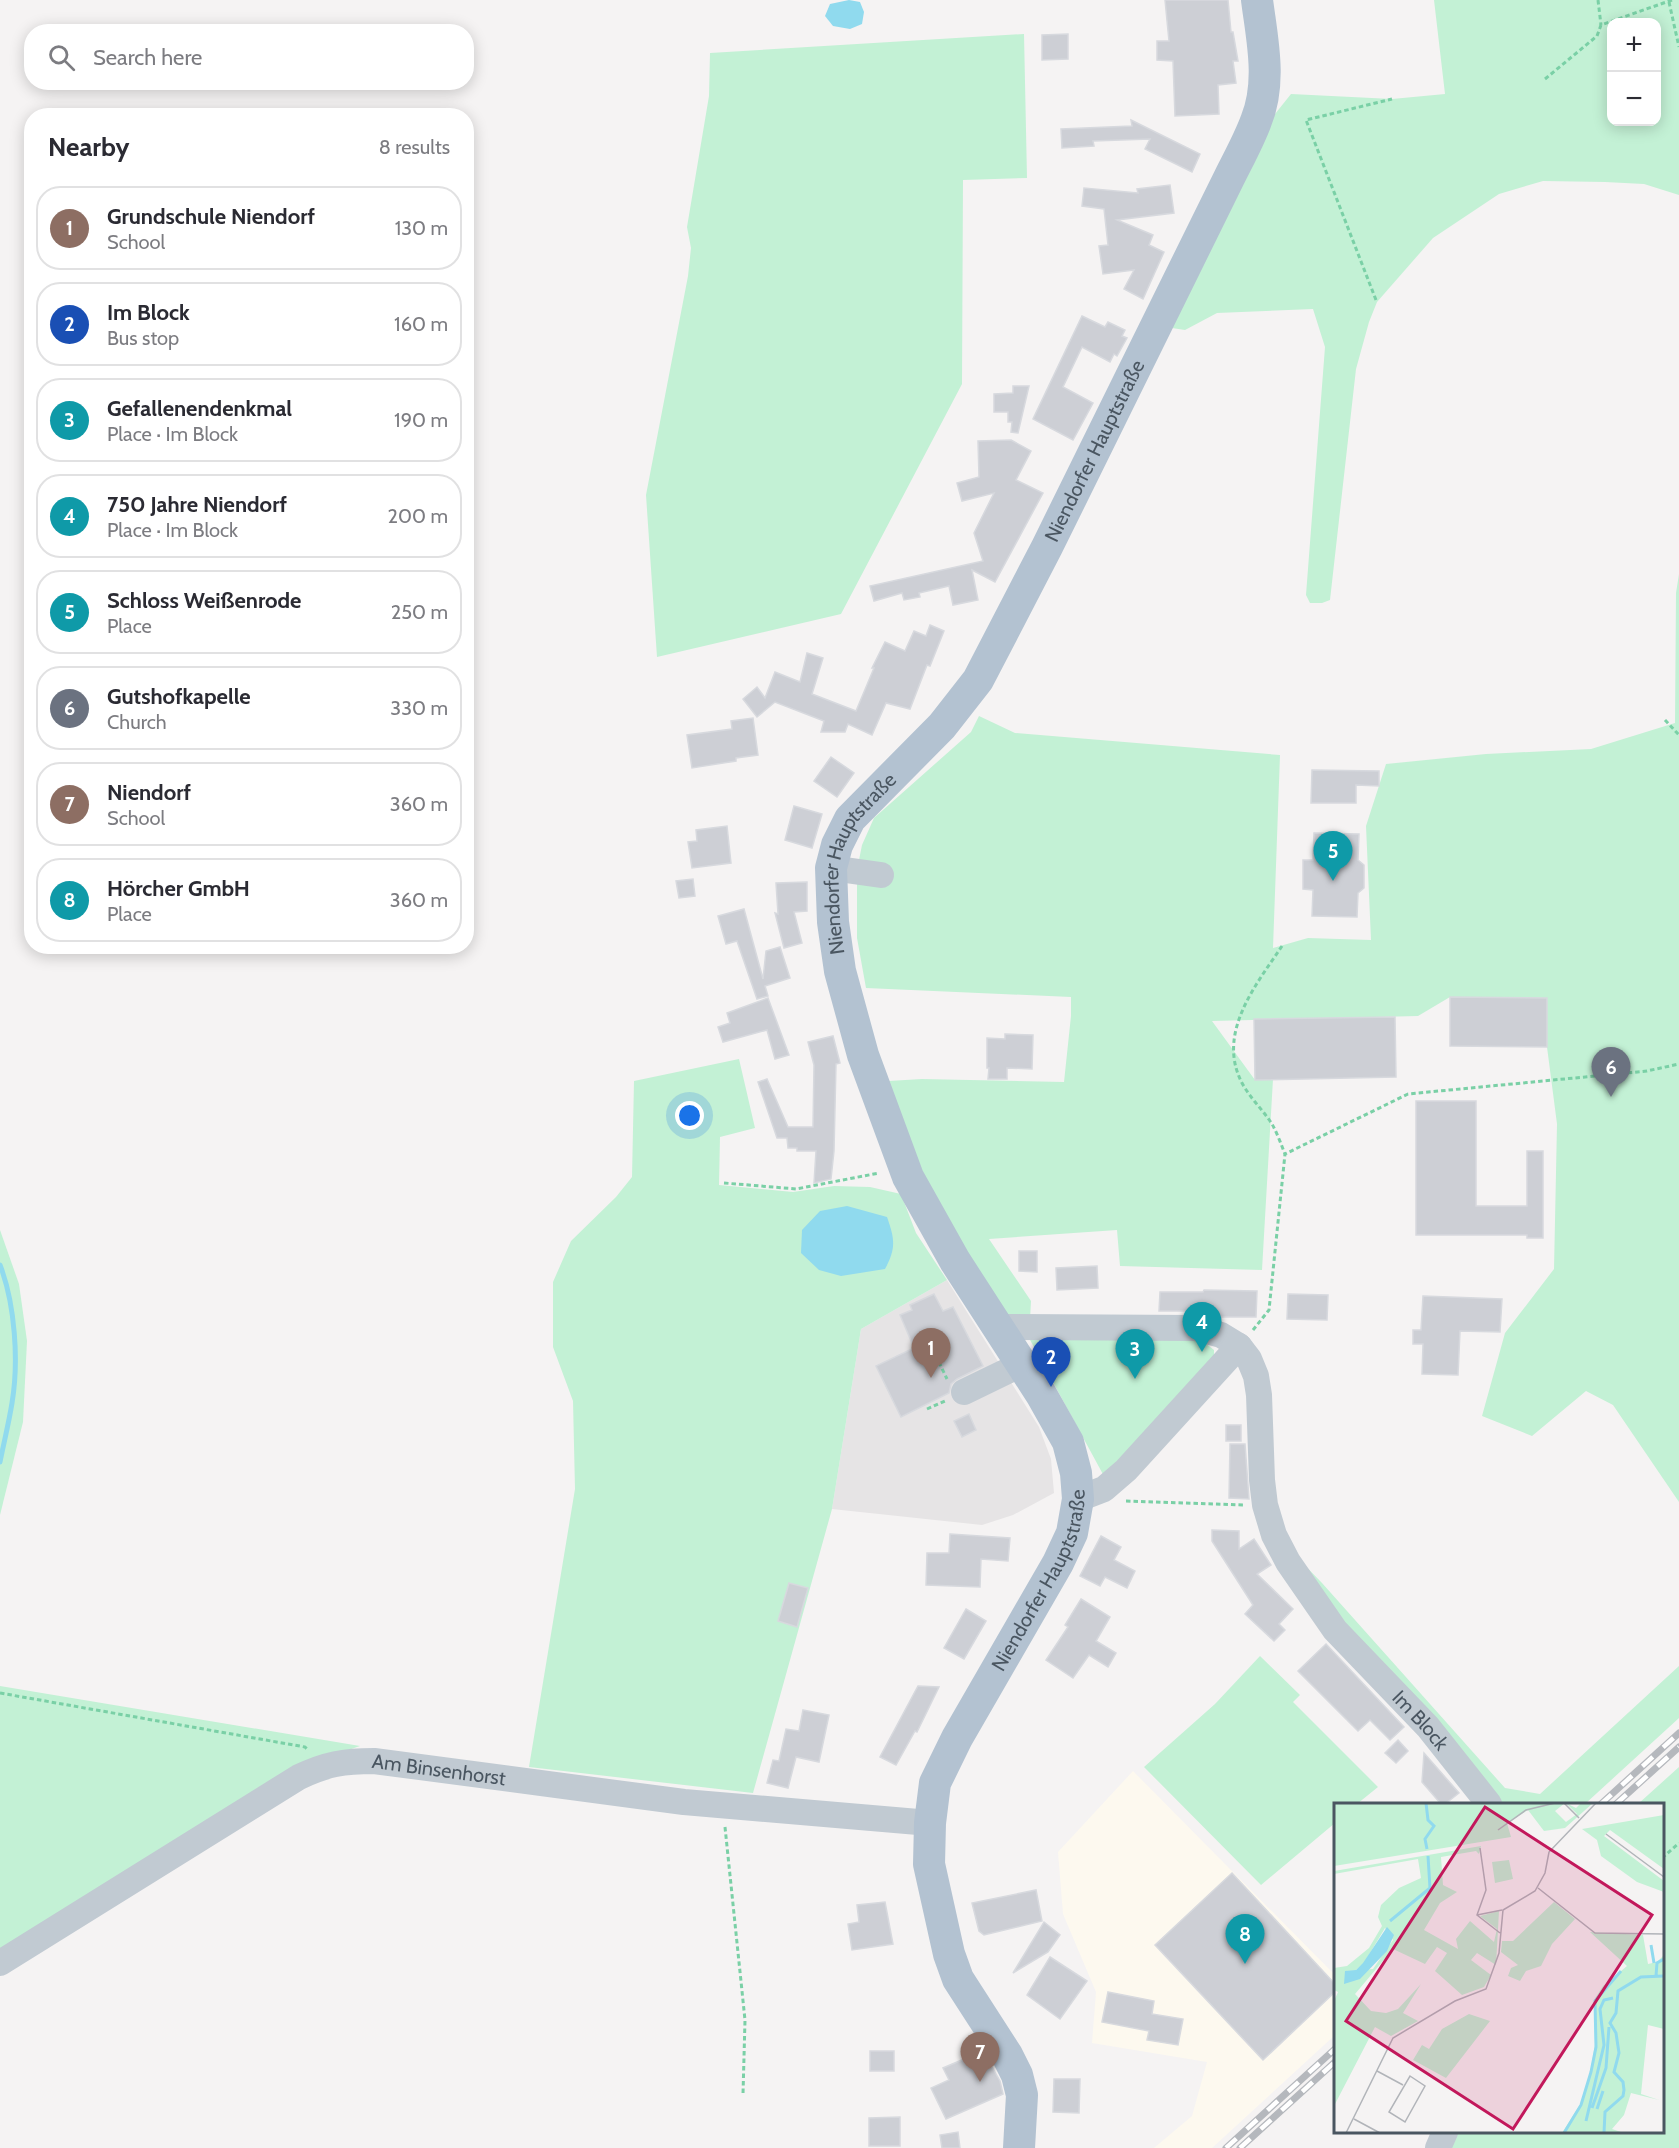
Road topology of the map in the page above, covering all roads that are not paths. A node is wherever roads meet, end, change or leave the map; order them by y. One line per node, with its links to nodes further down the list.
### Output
1 (1257, 0): 2 (main road, Niendorfer Hauptstraße)
2 (831, 868): 3 (street); 4 (main road, Niendorfer Hauptstraße)
3 (881, 875)
4 (998, 1327): 5 (street); 6 (main road, Niendorfer Hauptstraße)
5 (1239, 1346): 8 (street); 9 (street, Im Block)
6 (1022, 1364): 7 (street); 8 (main road, Niendorfer Hauptstraße)
7 (957, 1389)
8 (1078, 1499): 10 (main road, Niendorfer Hauptstraße)
9 (1488, 1803)
10 (930, 1822): 11 (street, Am Binsenhorst); 13 (main road, Niendorfer Hauptstraße)
11 (0, 1963)
12 (1445, 2133): 14 (street)
13 (1019, 2148)
14 (1438, 2148)

